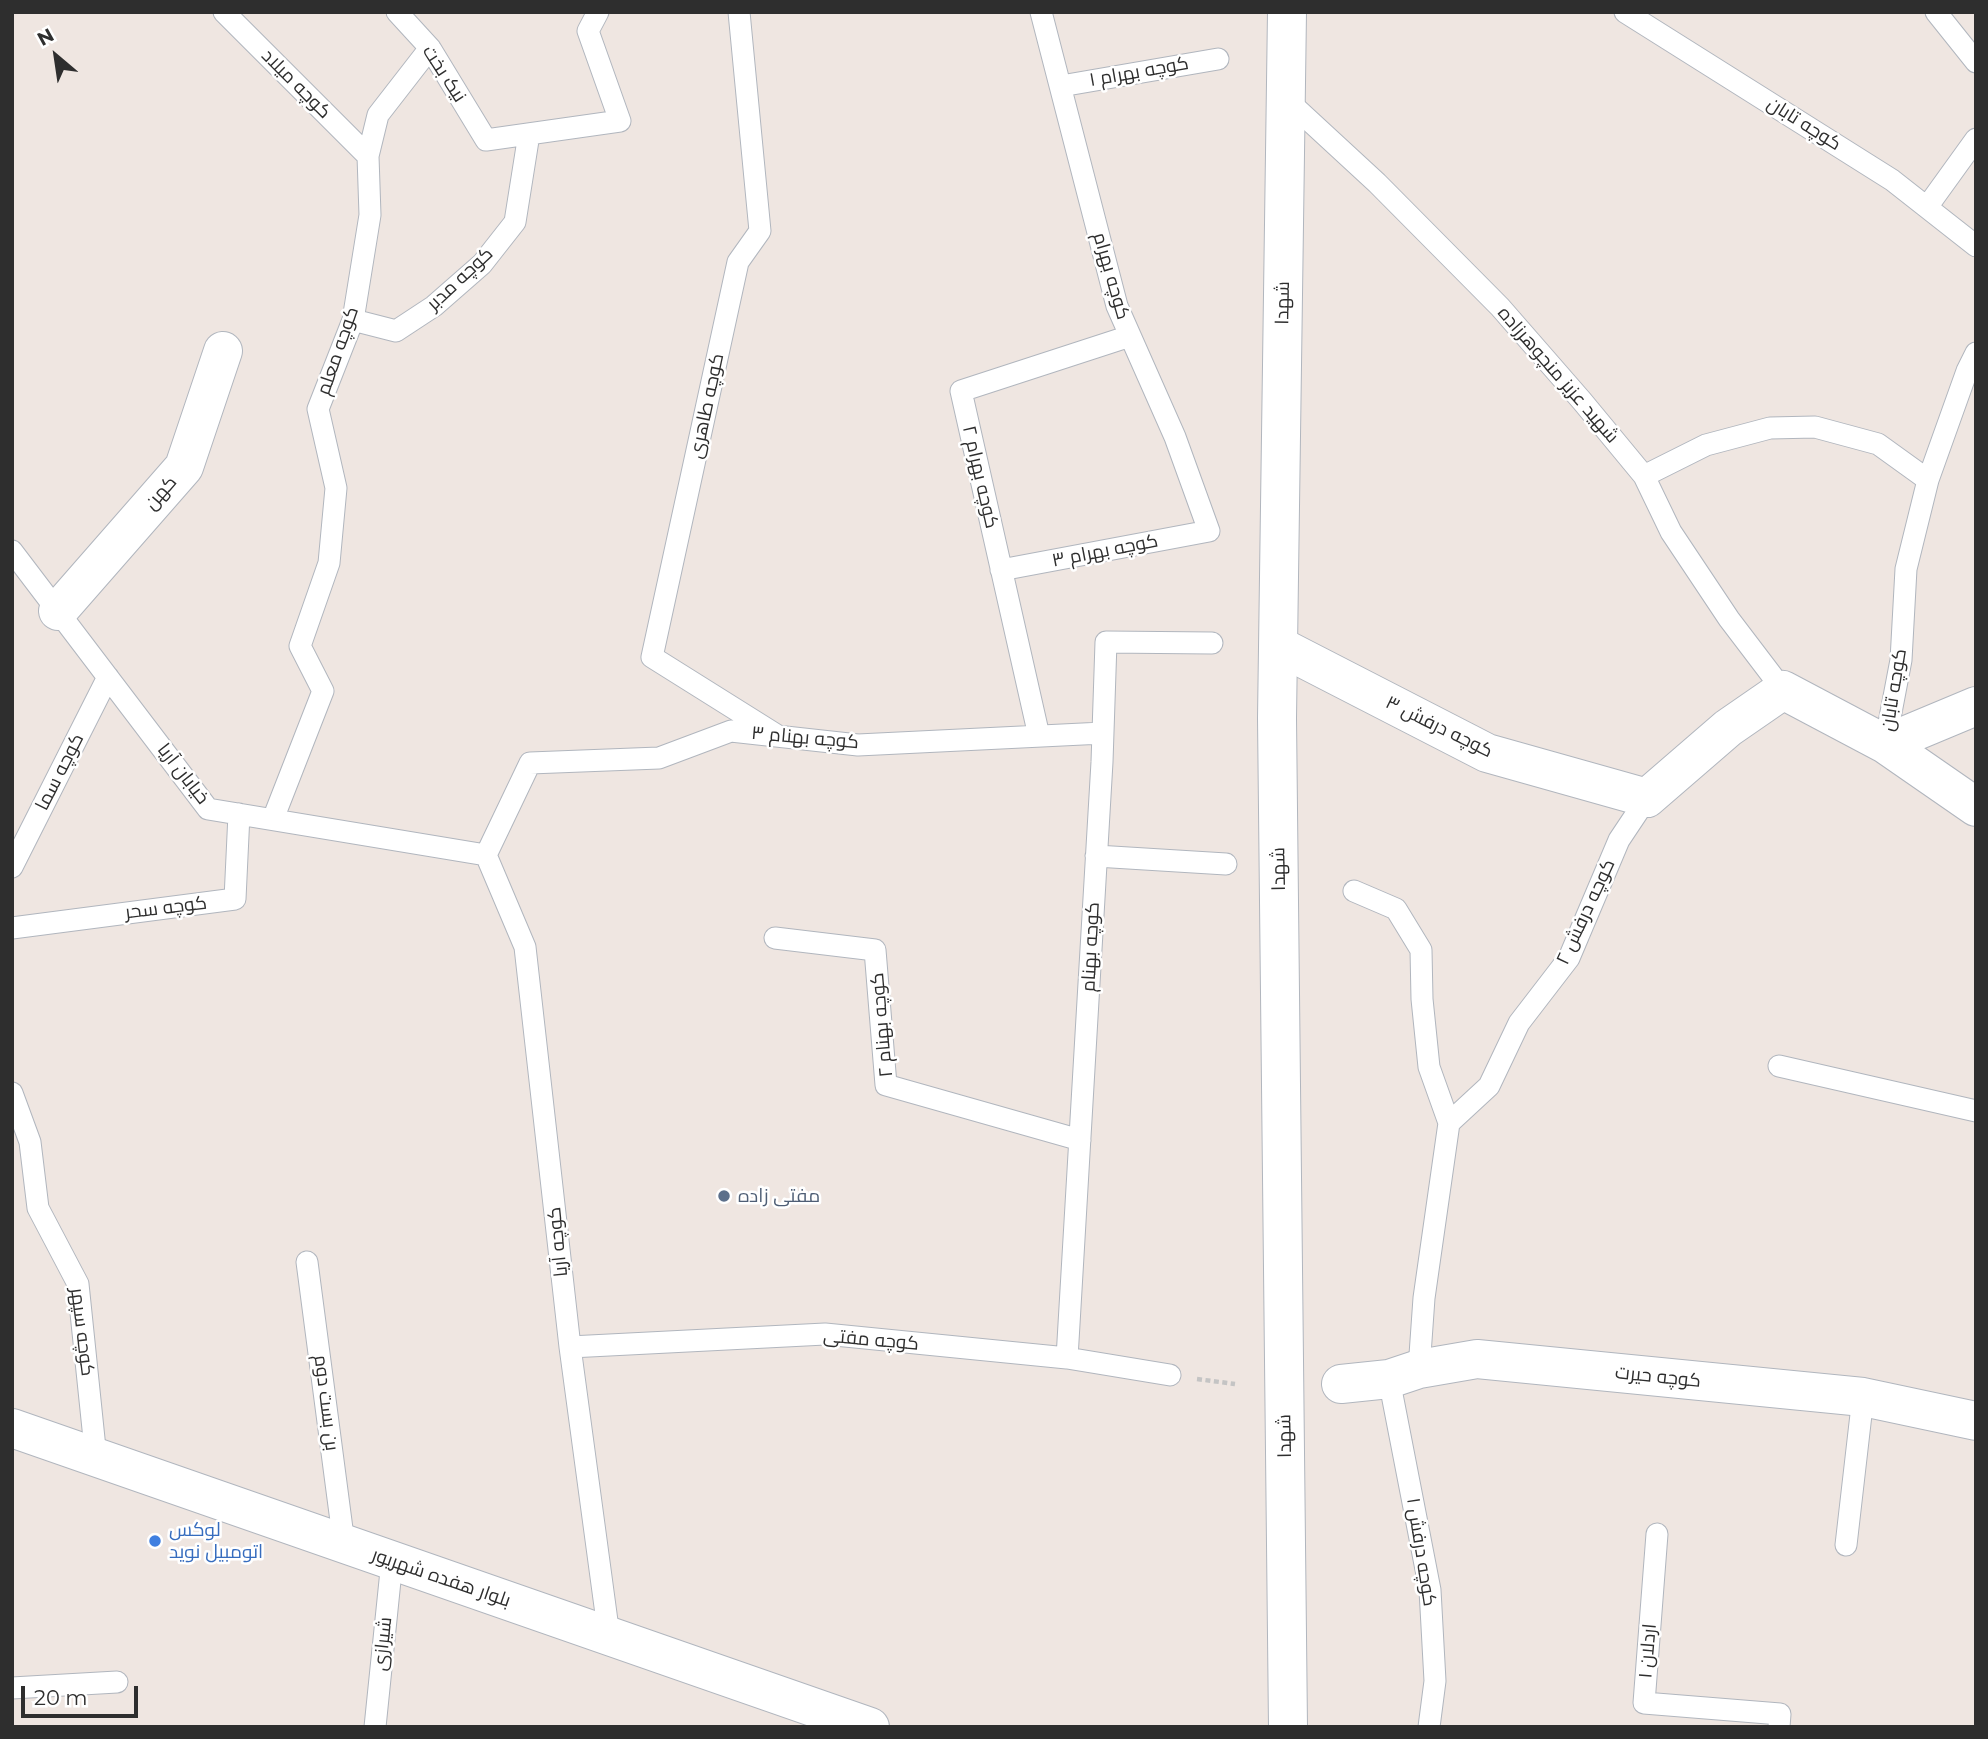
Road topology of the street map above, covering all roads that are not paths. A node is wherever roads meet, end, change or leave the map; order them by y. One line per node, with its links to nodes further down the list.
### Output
1 (224, 12): 16 (lane, کوچه میلاد)
2 (397, 12): 9 (lane, نیک بخت)
3 (598, 12): 14 (lane)
4 (739, 12): 35 (lane, کوچه طاهری)
5 (1041, 12): 12 (lane, کوچه بهرام)
6 (1287, 12): 13 (main road, شهدا)
7 (1625, 12): 17 (lane, کوچه تابان)
8 (1936, 12): 11 (lane)
9 (430, 48): 14 (lane, نیک بخت); 16 (lane, کوچه معلم)
10 (1218, 59): 12 (lane, کوچه بهرام ۱)
11 (1976, 62)
12 (1061, 86): 20 (lane, کوچه بهرام)
13 (1286, 99): 23 (lane, شهید عزیز منچوهرزاده); 30 (main road, شهدا)
14 (529, 134): 19 (lane, کوچه مدبر)
15 (1976, 139): 17 (lane)
16 (368, 156): 19 (lane, کوچه معلم)
17 (1927, 207): 18 (lane, کوچه تابان)
18 (1976, 246)
19 (353, 320): 41 (lane, کوچه معلم)
20 (1130, 337): 25 (lane, کوچه بهرام); 27 (lane, کوچه بهرام ۲)
21 (223, 351): 28 (main road, کهن)
22 (1976, 353): 24 (lane, کوچه تابان)
23 (1644, 476): 24 (lane); 32 (lane, شهید عزیز منچوهرزاده)
24 (1928, 480): 37 (lane, کوچه تابان)
25 (1209, 531): 27 (lane, کوچه بهرام ۳)
26 (12, 551): 28 (lane, خیابان آریا)
27 (1001, 570): 36 (lane, کوچه بهرام ۲)
28 (58, 611): 31 (lane, خیابان آریا)
29 (1212, 643): 34 (lane, کوچه بهنام)
30 (1279, 646): 38 (main road, کوچه درفش ۳); 73 (main road, شهدا)
31 (108, 677): 40 (lane, خیابان آریا); 45 (lane, کوچه سما)
32 (1783, 690): 37 (main road); 38 (main road)
33 (1976, 706): 37 (main road)
34 (1103, 733): 36 (lane, کوچه بهنام ۳); 43 (lane, کوچه بهنام)
35 (778, 736): 36 (lane, کوچه بهنام ۳); 42 (lane, کوچه بهنام ۳)
36 (1039, 736)
37 (1885, 744): 39 (main road)
38 (1647, 798): 52 (lane, کوچه درفش ۲)
39 (1976, 807)
40 (239, 814): 41 (lane, خیابان آریا); 47 (lane, کوچه سحر)
41 (272, 820): 42 (lane, خیابان آریا)
42 (486, 855): 55 (lane, کوچه آریا)
43 (1096, 856): 44 (lane); 53 (lane, کوچه بهنام)
44 (1226, 864)
45 (12, 867)
46 (1354, 891): 52 (lane)
47 (12, 928)
48 (775, 938): 53 (lane, کوچه بهنام ۲)
49 (1779, 1066): 51 (lane)
50 (12, 1093): 63 (lane, کوچه سپهر)
51 (1976, 1111)
52 (1450, 1123): 57 (lane)
53 (1080, 1140): 56 (lane, کوچه بهنام)
54 (307, 1262): 65 (lane, بن بست دوم)
55 (570, 1347): 56 (lane, کوچه مفتی); 68 (lane, کوچه آریا)
56 (1068, 1358): 58 (lane, کوچه مفتی)
57 (1404, 1374): 59 (main road, کوچه حیرت); 60 (main road, کوچه حیرت); 74 (lane, کوچه درفش ۱)
58 (1170, 1375)
59 (1341, 1384)
60 (1863, 1397): 61 (main road, کوچه حیرت); 66 (lane)
61 (1976, 1421)
62 (12, 1428): 63 (main road, بلوار هفده شهریور)
63 (96, 1458): 65 (main road, بلوار هفده شهریور)
64 (1657, 1534): 75 (lane, اردلان ۱)
65 (344, 1544): 67 (main road, بلوار هفده شهریور)
66 (1846, 1545)
67 (392, 1561): 68 (main road, بلوار هفده شهریور); 71 (lane, شیرازی)
68 (609, 1636): 72 (main road, بلوار هفده شهریور)
69 (117, 1682): 70 (lane)
70 (12, 1688)
71 (375, 1727)
72 (870, 1727)
73 (1288, 1727)
74 (1429, 1727)
75 (1779, 1727)

